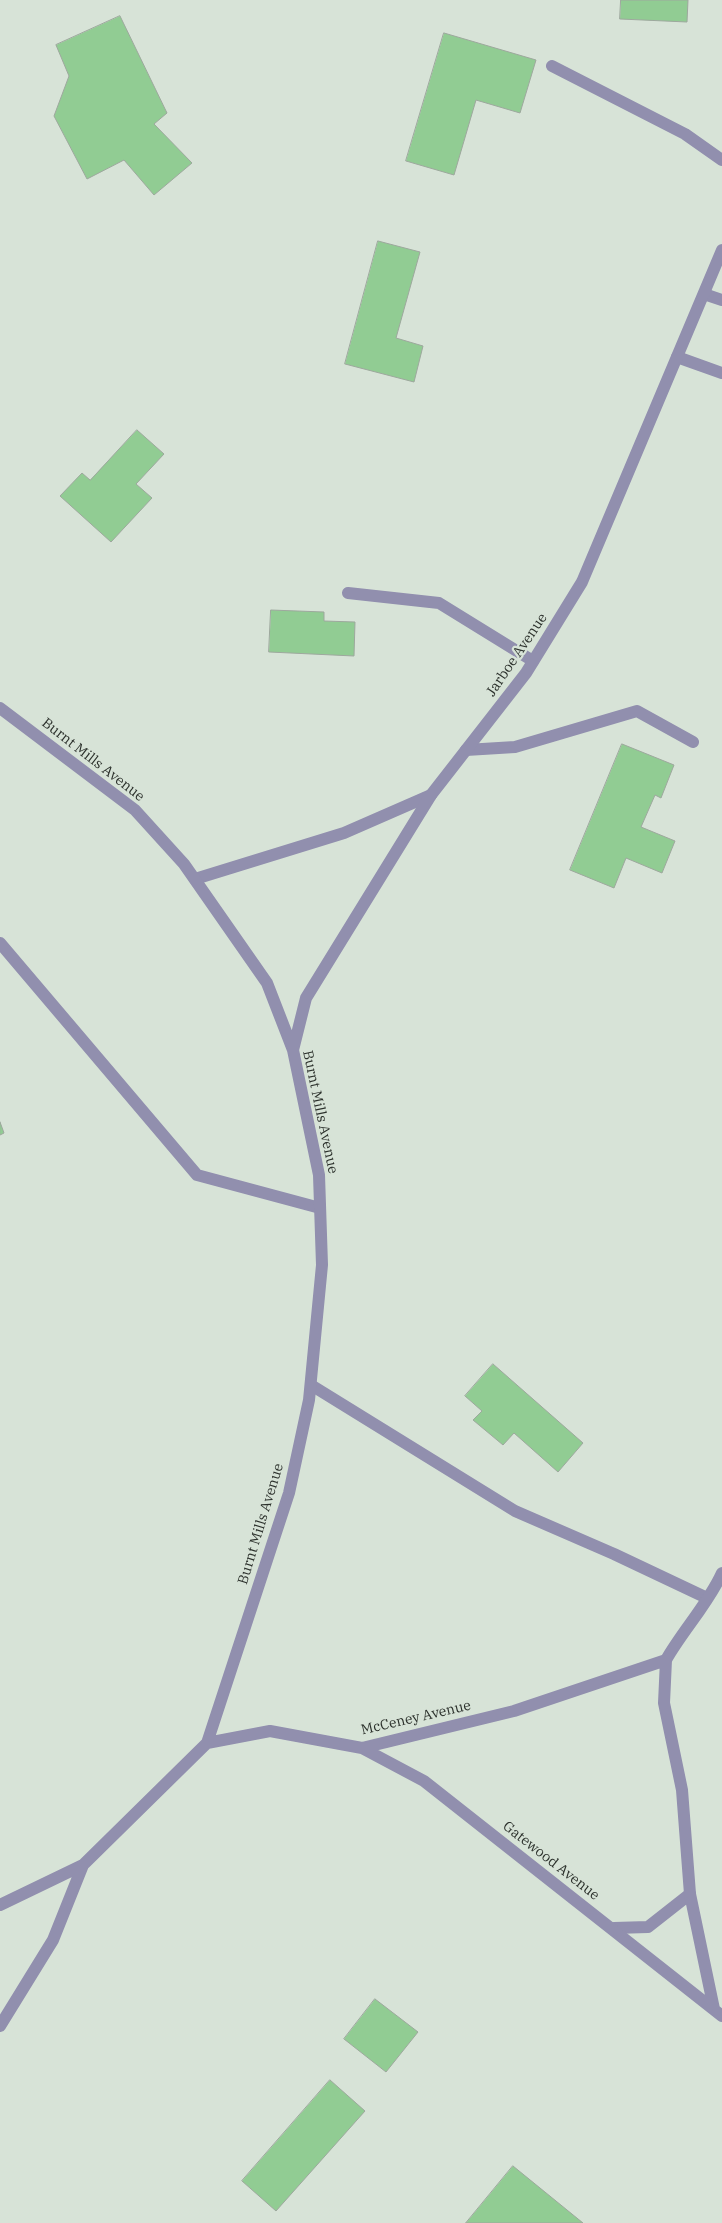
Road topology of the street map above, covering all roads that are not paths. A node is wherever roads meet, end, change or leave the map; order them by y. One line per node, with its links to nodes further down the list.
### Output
1 (552, 66): 2 (street)
2 (722, 160)
3 (722, 250): 4 (street, Jarboe Avenue)
4 (704, 294): 5 (street); 6 (street, Jarboe Avenue)
5 (722, 300)
6 (677, 357): 7 (street); 9 (street, Jarboe Avenue)
7 (722, 373)
8 (348, 593): 9 (street)
9 (533, 660): 12 (street, Jarboe Avenue)
10 (0, 708): 14 (street, Burnt Mills Avenue)
11 (693, 742): 12 (street)
12 (466, 750): 13 (street, Jarboe Avenue)
13 (431, 795): 14 (street); 16 (street, Jarboe Avenue)
14 (195, 879): 16 (street, Burnt Mills Avenue)
15 (0, 943): 17 (street)
16 (293, 1050): 17 (street, Burnt Mills Avenue)
17 (320, 1208): 18 (street, Burnt Mills Avenue)
18 (310, 1385): 20 (street); 22 (street, Burnt Mills Avenue)
19 (722, 1573): 20 (street)
20 (707, 1598): 21 (street)
21 (666, 1660): 23 (street, McCeney Avenue); 25 (street, Gatewood Avenue)
22 (207, 1743): 23 (street, McCeney Avenue); 24 (street)
23 (362, 1748): 27 (street, Gatewood Avenue)
24 (83, 1865): 26 (street); 29 (street)
25 (690, 1894): 27 (street); 28 (street, Gatewood Avenue)
26 (0, 1905)
27 (614, 1928): 28 (street, Gatewood Avenue)
28 (718, 2012)
29 (0, 2026)

